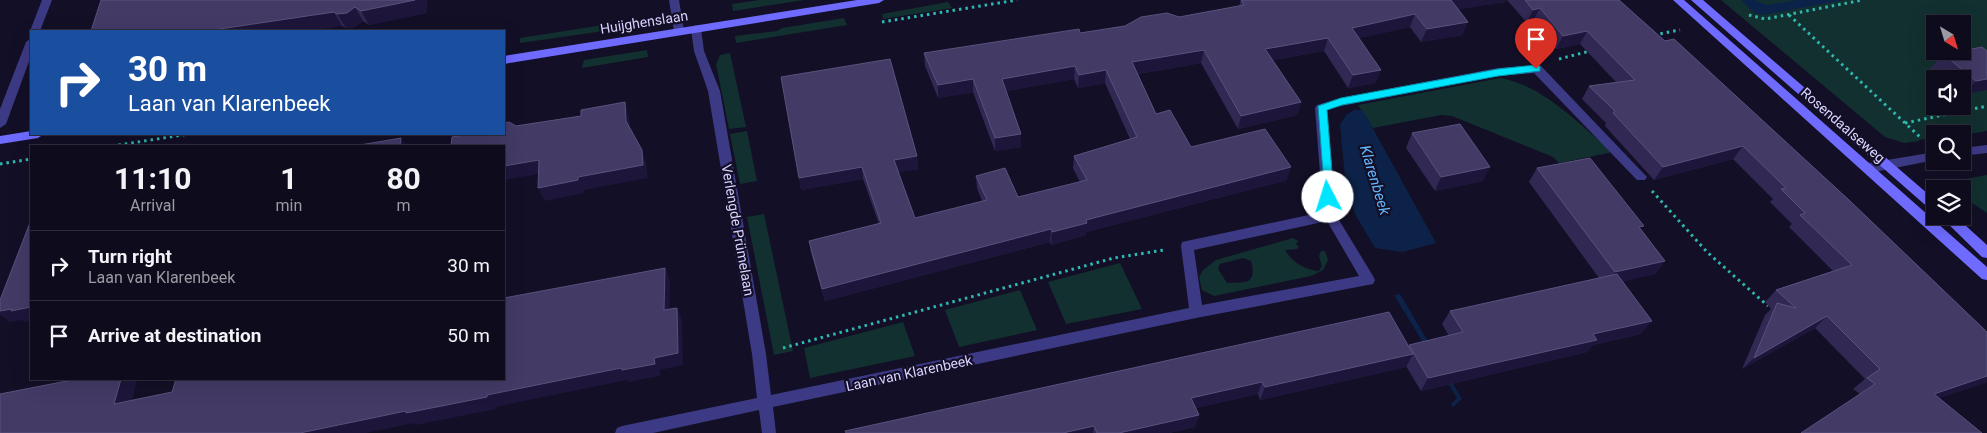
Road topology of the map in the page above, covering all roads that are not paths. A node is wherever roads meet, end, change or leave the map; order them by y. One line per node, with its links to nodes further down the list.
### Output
1 (47, 0): 7 (street)
2 (674, 0): 8 (street)
3 (879, 0): 6 (street, Huijghenslaan)
4 (1678, 0): 18 (street, Rosendaalseweg)
5 (1696, 0): 17 (street, Rosendaalseweg)
6 (696, 29): 8 (street, Huijghenslaan); 26 (street, Verlengde Prümelaan)
7 (35, 30)
8 (679, 32): 10 (street, Huijghenslaan)
9 (30, 45): 11 (street)
10 (505, 60)
11 (0, 124)
12 (32, 135): 13 (street)
13 (0, 140)
14 (1987, 149): 15 (street)
15 (1971, 151)
16 (1926, 158): 17 (street)
17 (1888, 165): 18 (street); 20 (street, Rosendaalseweg)
18 (1869, 168): 24 (street, Rosendaalseweg)
19 (1641, 177): 21 (street, Laan van Klarenbeek)
20 (1926, 199)
21 (1330, 215): 25 (street); 25 (street, Laan van Klarenbeek)
22 (1956, 225): 23 (street)
23 (1987, 253)
24 (1987, 275)
25 (1196, 312): 26 (street, Laan van Klarenbeek)
26 (764, 404): 27 (street, Laan van Klarenbeek); 28 (street, Verlengde Prümelaan)
27 (622, 433)
28 (769, 433)

